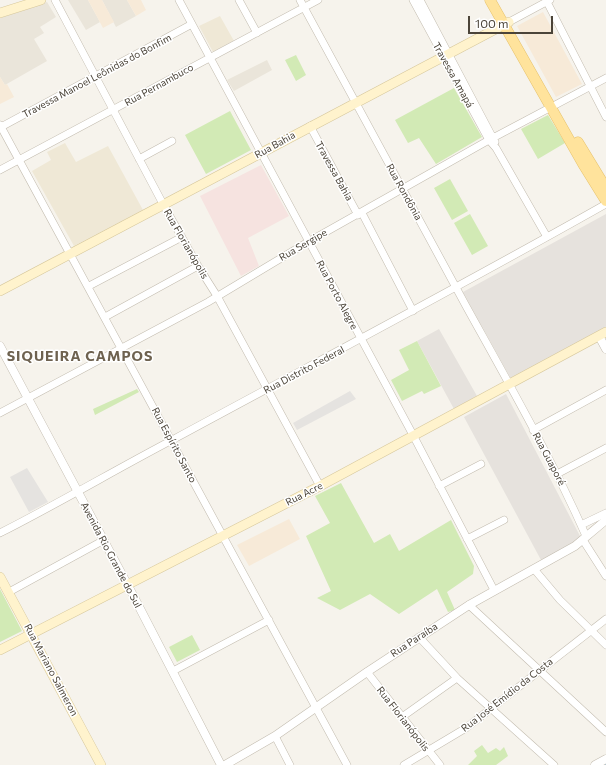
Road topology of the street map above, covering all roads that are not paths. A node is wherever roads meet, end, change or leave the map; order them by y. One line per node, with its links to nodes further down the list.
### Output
1 (41, 0): 13 (main road)
2 (55, 0): 19 (street, Rua Florianópolis)
3 (179, 0): 15 (street, Rua Porto Alegre)
4 (239, 0): 16 (street)
5 (300, 0): 12 (street, Rua Rondônia)
6 (318, 0): 12 (street, Rua Pernambuco)
7 (413, 0): 17 (street, Travessa Amapá)
8 (420, 0): 17 (street, Travessa Amapá)
9 (490, 0): 14 (main road)
10 (496, 0): 14 (main road)
11 (548, 0): 14 (street, Rua Bahia); 21 (street)
12 (304, 7): 16 (street, Rua Pernambuco); 22 (street, Rua Rondônia)
13 (0, 13)
14 (506, 23): 17 (main road, Rua Bahia); 23 (main road)
15 (192, 24): 18 (street, Rua Porto Alegre); 19 (street, Travessa Manoel Leônidas do Bonfim)
16 (257, 33): 18 (street, Rua Pernambuco)
17 (446, 54): 22 (main road, Rua Bahia); 28 (street, Travessa Amapá)
18 (210, 58): 24 (street, Rua Pernambuco); 30 (street, Rua Porto Alegre)
19 (96, 76): 24 (street, Rua Florianópolis); 26 (street, Travessa Manoel Leônidas do Bonfim)
20 (606, 78): 21 (street, Rua Sergipe)
21 (590, 86): 23 (street, Rua Sergipe); 25 (street)
22 (354, 103): 27 (main road, Rua Bahia); 35 (street, Rua Rondônia)
23 (553, 106): 28 (street, Rua Sergipe); 34 (main road); 36 (main road)
24 (114, 110): 31 (street, Rua Florianópolis); 32 (street, Rua Pernambuco)
25 (606, 117)
26 (1, 126): 32 (street, Rua Espírito Santo)
27 (310, 126): 30 (main road, Rua Bahia); 39 (street, Travessa Bahia)
28 (492, 139): 35 (street, Rua Sergipe); 41 (street, Travessa Amapá)
29 (172, 141): 31 (street)
30 (261, 153): 37 (main road, Rua Bahia); 42 (street, Rua Porto Alegre)
31 (139, 159): 37 (street, Rua Florianópolis)
32 (20, 160): 33 (street, Rua Pernambuco); 43 (street, Rua Espírito Santo)
33 (0, 170)
34 (606, 188)
35 (403, 190): 39 (street, Rua Sergipe); 46 (street, Rua Rondônia)
36 (606, 201)
37 (163, 204): 40 (street, Rua Florianópolis); 43 (main road, Rua Bahia)
38 (606, 204): 41 (street, Rua Distrito Federal)
39 (360, 214): 42 (street, Rua Sergipe); 49 (street, Travessa Bahia)
40 (182, 237): 44 (street, Rua Florianópolis); 45 (street)
41 (547, 237): 46 (street, Rua Distrito Federal)
42 (308, 242): 48 (street, Rua Sergipe); 52 (street, Rua Porto Alegre)
43 (70, 253): 45 (street, Rua Espírito Santo); 47 (main road, Rua Bahia)
44 (198, 266): 48 (street, Rua Florianópolis); 50 (street)
45 (89, 286): 50 (street, Rua Espírito Santo)
46 (456, 287): 49 (street, Rua Distrito Federal); 56 (street, Rua Rondônia)
47 (0, 291)
48 (217, 296): 54 (street, Rua Sergipe); 57 (street, Rua Florianópolis)
49 (413, 311): 52 (street, Rua Distrito Federal)
50 (105, 317): 54 (street, Rua Espírito Santo)
51 (602, 334): 55 (street); 56 (main road, Rua Acre)
52 (361, 339): 57 (street, Rua Distrito Federal); 62 (street, Rua Porto Alegre)
53 (0, 346): 59 (street, Avenida Rio Grande do Sul)
54 (121, 347): 59 (street, Rua Sergipe); 63 (street, Rua Espírito Santo)
55 (606, 348)
56 (509, 384): 61 (street, Rua Guaporé); 62 (main road, Rua Acre)
57 (267, 389): 63 (street, Rua Distrito Federal); 67 (street, Rua Florianópolis)
58 (606, 390): 61 (street)
59 (28, 399): 60 (street, Rua Sergipe); 69 (street, Avenida Rio Grande do Sul)
60 (0, 413)
61 (533, 430): 66 (street, Rua Guaporé)
62 (413, 435): 67 (main road, Rua Acre); 68 (street, Rua Porto Alegre)
63 (171, 440): 69 (street, Rua Distrito Federal); 75 (street, Rua Espírito Santo)
64 (606, 448): 66 (street)
65 (481, 464): 68 (street)
66 (557, 474): 73 (street, Rua Guaporé)
67 (320, 486): 75 (main road, Rua Acre)
68 (440, 486): 77 (street, Rua Porto Alegre)
69 (78, 492): 74 (street, Rua Distrito Federal); 78 (street, Avenida Rio Grande do Sul)
70 (606, 513): 73 (street)
71 (504, 520): 77 (street)
72 (606, 520): 76 (street, Rua Paraíba)
73 (581, 526): 76 (street, Rua Guaporé)
74 (0, 533)
75 (222, 536): 82 (main road, Rua Acre); 87 (street, Rua Espírito Santo)
76 (585, 538): 79 (street, Rua Paraíba); 80 (street, Rua Guaporé)
77 (467, 539): 83 (street, Rua Porto Alegre)
78 (104, 540): 82 (street, Avenida Rio Grande do Sul); 84 (street)
79 (534, 569): 83 (street, Rua Paraíba); 88 (street)
80 (606, 576)
81 (0, 577): 84 (main road, Rua Mariano Salmeron)
82 (127, 585): 89 (main road, Rua Acre); 94 (street, Avenida Rio Grande do Sul)
83 (494, 590): 85 (street, Rua Paraíba)
84 (8, 592): 89 (main road, Rua Mariano Salmeron)
85 (468, 605): 90 (street, Rua Paraíba); 93 (street)
86 (606, 618): 88 (street, Rua José Emídio da Costa)
87 (269, 620): 94 (street); 97 (street, Rua Espírito Santo)
88 (592, 631): 91 (street); 93 (street, Rua José Emídio da Costa)
89 (32, 634): 92 (main road, Rua Acre); 104 (main road, Rua Mariano Salmeron)
90 (418, 637): 95 (street, Rua Paraíba); 96 (street)
91 (606, 645)
92 (0, 650)
93 (540, 670): 98 (street, Rua José Emídio da Costa); 100 (street)
94 (173, 671): 105 (street, Avenida Rio Grande do Sul)
95 (367, 672): 97 (street, Rua Paraíba); 99 (street, Rua Florianópolis)
96 (457, 678): 98 (street); 99 (street)
97 (316, 708): 101 (street, Rua Paraíba); 108 (street, Rua Espírito Santo)
98 (493, 709): 102 (street, Rua José Emídio da Costa); 111 (street)
99 (402, 717): 102 (street, Rua Florianópolis)
100 (606, 732)
101 (274, 736): 106 (street, Rua Paraíba); 107 (street)
102 (429, 751): 109 (street, Rua José Emídio da Costa); 110 (street, Rua Florianópolis)
103 (606, 759): 112 (street)
104 (100, 765)
105 (221, 765)
106 (225, 765)
107 (290, 765)
108 (347, 765)
109 (404, 765)
110 (440, 765)
111 (554, 765)
112 (595, 765)

